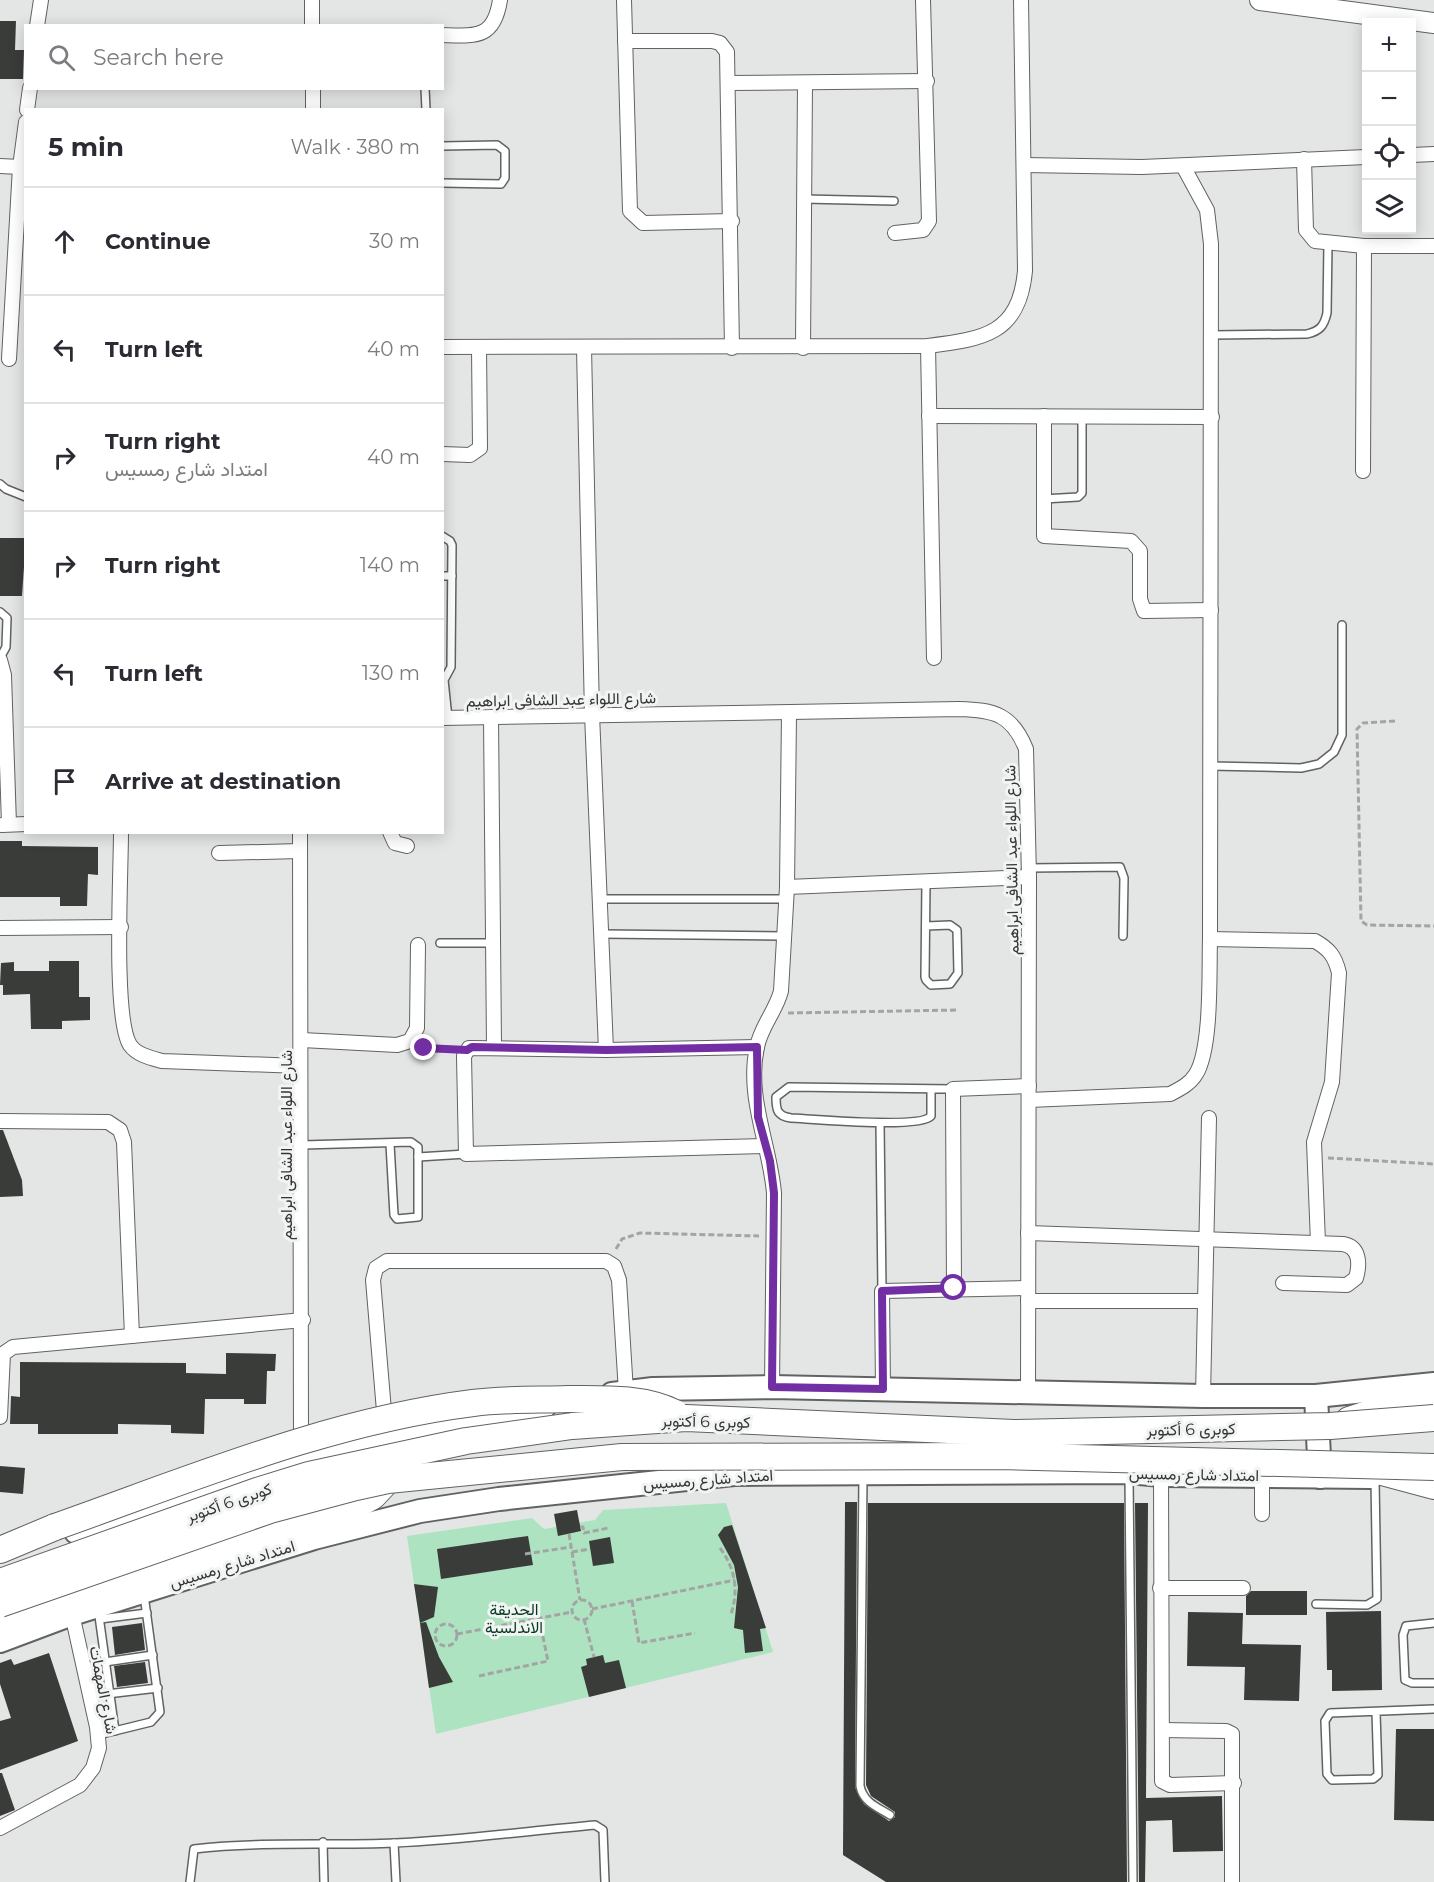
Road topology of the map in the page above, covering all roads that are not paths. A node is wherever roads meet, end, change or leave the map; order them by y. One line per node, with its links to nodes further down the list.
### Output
1 (41, 0): 11 (street)
2 (312, 0): 12 (street)
3 (500, 0): 13 (street)
4 (624, 0): 14 (street)
5 (923, 0): 15 (street)
6 (1021, 0): 30 (street)
7 (1260, 0): 9 (main road)
8 (1342, 0): 9 (main road)
9 (1324, 8): 10 (main road)
10 (1434, 23)
11 (38, 24)
12 (312, 24)
13 (444, 35)
14 (625, 41): 16 (street); 37 (street)
15 (927, 81): 17 (street); 38 (street)
16 (728, 83): 17 (street); 37 (street)
17 (805, 84): 35 (street)
18 (30, 90): 21 (street)
19 (312, 90): 22 (street)
20 (425, 90): 23 (lane)
21 (27, 108)
22 (313, 108)
23 (426, 108)
24 (24, 137): 33 (street)
25 (444, 146): 34 (lane)
26 (1434, 154): 27 (street)
27 (1416, 155)
28 (1362, 157): 29 (street)
29 (1304, 159): 32 (street); 39 (street)
30 (1024, 165): 32 (street); 45 (street)
31 (0, 166): 33 (street)
32 (1184, 166): 43 (street)
33 (20, 167): 42 (street)
34 (444, 183)
35 (804, 199): 36 (lane); 49 (street)
36 (894, 201)
37 (732, 221): 48 (street)
38 (895, 233)
39 (1328, 244): 40 (street); 43 (lane)
40 (1365, 246): 41 (street); 56 (street)
41 (1434, 246)
42 (5, 326): 50 (street)
43 (1212, 335): 54 (street)
44 (444, 346): 46 (street)
45 (928, 346): 49 (street); 51 (street)
46 (479, 347): 47 (street); 55 (street)
47 (584, 348): 48 (street); 69 (street)
48 (732, 348): 49 (street)
49 (803, 348)
50 (9, 359)
51 (929, 416): 52 (street); 66 (street)
52 (1044, 416): 53 (street); 59 (street)
53 (1082, 416): 54 (street); 59 (lane)
54 (1212, 417): 63 (street)
55 (444, 454)
56 (1363, 471)
57 (0, 484): 58 (lane)
58 (24, 496)
59 (1043, 499): 63 (street)
60 (444, 537): 62 (lane)
61 (444, 576): 62 (lane)
62 (452, 576): 68 (lane)
63 (1211, 610): 74 (street)
64 (0, 612): 67 (lane)
65 (1342, 625): 74 (lane)
66 (934, 658)
67 (0, 659): 73 (street)
68 (444, 673): 72 (lane)
69 (592, 714): 70 (street, شارع اللواء عبد الشافى ابراهيم); 71 (street, شارع اللواء عبد الشافى ابراهيم); 86 (street)
70 (789, 714): 83 (street, شارع اللواء عبد الشافى ابراهيم); 85 (street)
71 (491, 717): 72 (street, شارع اللواء عبد الشافى ابراهيم); 95 (street)
72 (445, 718)
73 (3, 764): 76 (street)
74 (1211, 766): 93 (street)
75 (24, 824): 76 (street)
76 (4, 825)
77 (121, 834): 88 (street)
78 (300, 834): 81 (street, شارع اللواء عبد الشافى ابراهيم)
79 (391, 834): 80 (street)
80 (407, 846)
81 (300, 851): 82 (street); 97 (street, شارع اللواء عبد الشافى ابراهيم)
82 (219, 853)
83 (1029, 872): 84 (street); 92 (lane); 104 (street, شارع اللواء عبد الشافى ابراهيم)
84 (926, 881): 85 (street); 87 (lane)
85 (787, 893): 86 (lane); 91 (street)
86 (601, 899): 90 (street)
87 (926, 926): 87 (lane)
88 (121, 927): 89 (street); 101 (street)
89 (0, 928)
90 (602, 934): 91 (lane); 100 (street)
91 (783, 936): 99 (street)
92 (1123, 936)
93 (1210, 939): 104 (street); 115 (street)
94 (440, 943): 95 (lane)
95 (494, 943): 98 (street)
96 (418, 945): 97 (street)
97 (302, 1040): 101 (street, شارع اللواء عبد الشافى ابراهيم)
98 (494, 1047): 100 (street); 111 (street)
99 (757, 1047): 100 (street); 110 (street)
100 (606, 1050)
101 (300, 1066): 109 (street, شارع اللواء عبد الشافى ابراهيم)
102 (952, 1089): 103 (lane); 104 (street); 117 (street)
103 (931, 1090): 107 (lane); 107 (lane)
104 (1029, 1093): 113 (street, شارع اللواء عبد الشافى ابراهيم)
105 (1209, 1118): 114 (street)
106 (0, 1121): 122 (street)
107 (880, 1123): 118 (lane)
108 (390, 1144): 109 (lane); 112 (lane); 112 (lane)
109 (302, 1145): 121 (street, شارع اللواء عبد الشافى ابراهيم)
110 (765, 1146): 111 (street); 124 (street)
111 (466, 1154): 112 (lane)
112 (418, 1157)
113 (1029, 1233): 114 (street); 119 (street, شارع اللواء عبد الشافى ابراهيم)
114 (1204, 1239): 115 (street); 120 (street)
115 (1318, 1244): 116 (street)
116 (1283, 1283)
117 (954, 1288): 118 (street); 119 (street)
118 (882, 1291): 125 (street)
119 (1028, 1295): 120 (street); 127 (street, شارع اللواء عبد الشافى ابراهيم)
120 (1204, 1301): 129 (street)
121 (303, 1320): 122 (street); 136 (street, شارع اللواء عبد الشافى ابراهيم)
122 (132, 1336): 131 (street)
123 (1434, 1384): 130 (main road)
124 (772, 1387): 125 (main road); 126 (main road)
125 (883, 1389): 127 (main road)
126 (626, 1392): 135 (main road); 135 (street)
127 (1028, 1392): 129 (main road)
128 (1434, 1392): 134 (highway, bridge)
129 (1203, 1396): 130 (main road)
130 (1316, 1396): 143 (main road)
131 (0, 1417)
132 (1434, 1418): 134 (highway, كوبرى 6 أكتوبر, bridge)
133 (686, 1419): 134 (highway, كوبرى 6 أكتوبر, bridge); 147 (highway, bridge); 149 (highway, كوبرى 6 أكتوبر, bridge)
134 (1330, 1426)
135 (387, 1437): 136 (main road)
136 (301, 1458): 148 (main road)
137 (1433, 1471): 138 (highway, كوبرى 6 أكتوبر, bridge)
138 (1365, 1472): 143 (main road, امتداد شارع رمسيس); 144 (highway, كوبرى 6 أكتوبر, bridge); 145 (main road, امتداد شارع رمسيس); 154 (lane)
139 (863, 1473): 140 (main road, امتداد شارع رمسيس); 152 (main road, امتداد شارع رمسيس); 172 (lane)
140 (1129, 1473): 141 (main road, امتداد شارع رمسيس); 180 (lane)
141 (1161, 1475): 142 (main road, امتداد شارع رمسيس); 150 (street)
142 (1262, 1476): 143 (main road, امتداد شارع رمسيس); 146 (street)
143 (1320, 1477)
144 (388, 1480): 153 (highway, كوبرى 6 أكتوبر, bridge); 158 (highway)
145 (1434, 1498)
146 (1262, 1514)
147 (0, 1550)
148 (0, 1557)
149 (0, 1582)
150 (1161, 1588): 151 (street); 168 (street)
151 (1243, 1588)
152 (145, 1602): 155 (main road, امتداد شارع رمسيس); 160 (lane)
153 (0, 1604)
154 (1316, 1604)
155 (99, 1613): 156 (main road, امتداد شارع رمسيس); 161 (lane)
156 (72, 1614): 159 (main road, امتداد شارع رمسيس); 165 (street, شارع المهمات)
157 (1434, 1623): 162 (lane)
158 (0, 1624)
159 (0, 1641)
160 (153, 1655): 161 (lane); 163 (lane)
161 (105, 1662): 164 (lane)
162 (1434, 1683)
163 (158, 1688): 164 (lane); 169 (lane)
164 (110, 1694): 165 (lane); 169 (lane)
165 (90, 1696): 170 (street, شارع المهمات)
166 (1434, 1709): 167 (lane)
167 (1376, 1713): 167 (lane)
168 (1162, 1730): 171 (street); 171 (street)
169 (115, 1731): 170 (lane)
170 (98, 1735): 173 (street, شارع المهمات)
171 (1234, 1784): 181 (street)
172 (890, 1815)
173 (0, 1828)
174 (323, 1842): 175 (lane); 176 (lane); 177 (lane)
175 (394, 1843): 178 (lane); 179 (lane)
176 (190, 1882)
177 (324, 1882)
178 (396, 1882)
179 (605, 1882)
180 (1133, 1882)
181 (1232, 1882)

